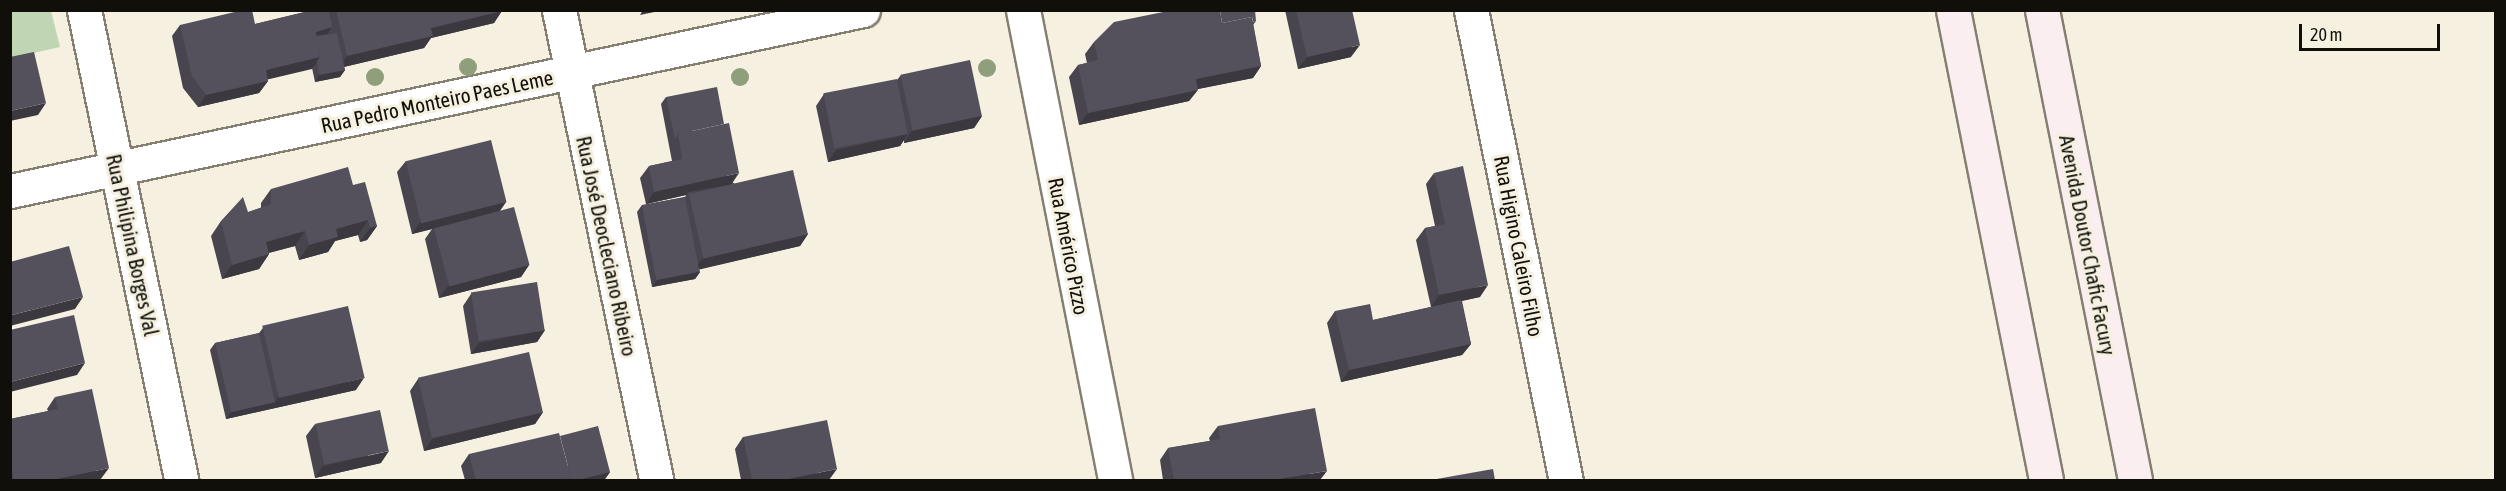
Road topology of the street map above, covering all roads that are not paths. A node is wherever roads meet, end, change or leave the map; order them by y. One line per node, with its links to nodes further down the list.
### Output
1 (84, 10): 9 (street, Rua Philipina Borges Val)
2 (559, 10): 8 (street, Rua José Deocleciano Ribeiro)
3 (863, 10): 8 (street, Rua Pedro Monteiro Paes Leme)
4 (1023, 10): 13 (street, Rua Américo Pizzo)
5 (1471, 10): 14 (street, Rua Higino Caleiro Filho)
6 (1953, 10): 15 (main road)
7 (2042, 10): 16 (main road, Avenida Doutor Chafic Facury)
8 (571, 73): 9 (street, Rua Pedro Monteiro Paes Leme); 12 (street, Rua José Deocleciano Ribeiro)
9 (118, 170): 10 (street, Rua Pedro Monteiro Paes Leme); 11 (street, Rua Philipina Borges Val)
10 (10, 191)
11 (181, 480)
12 (656, 480)
13 (1116, 480)
14 (1566, 480)
15 (2046, 480)
16 (2135, 480)

